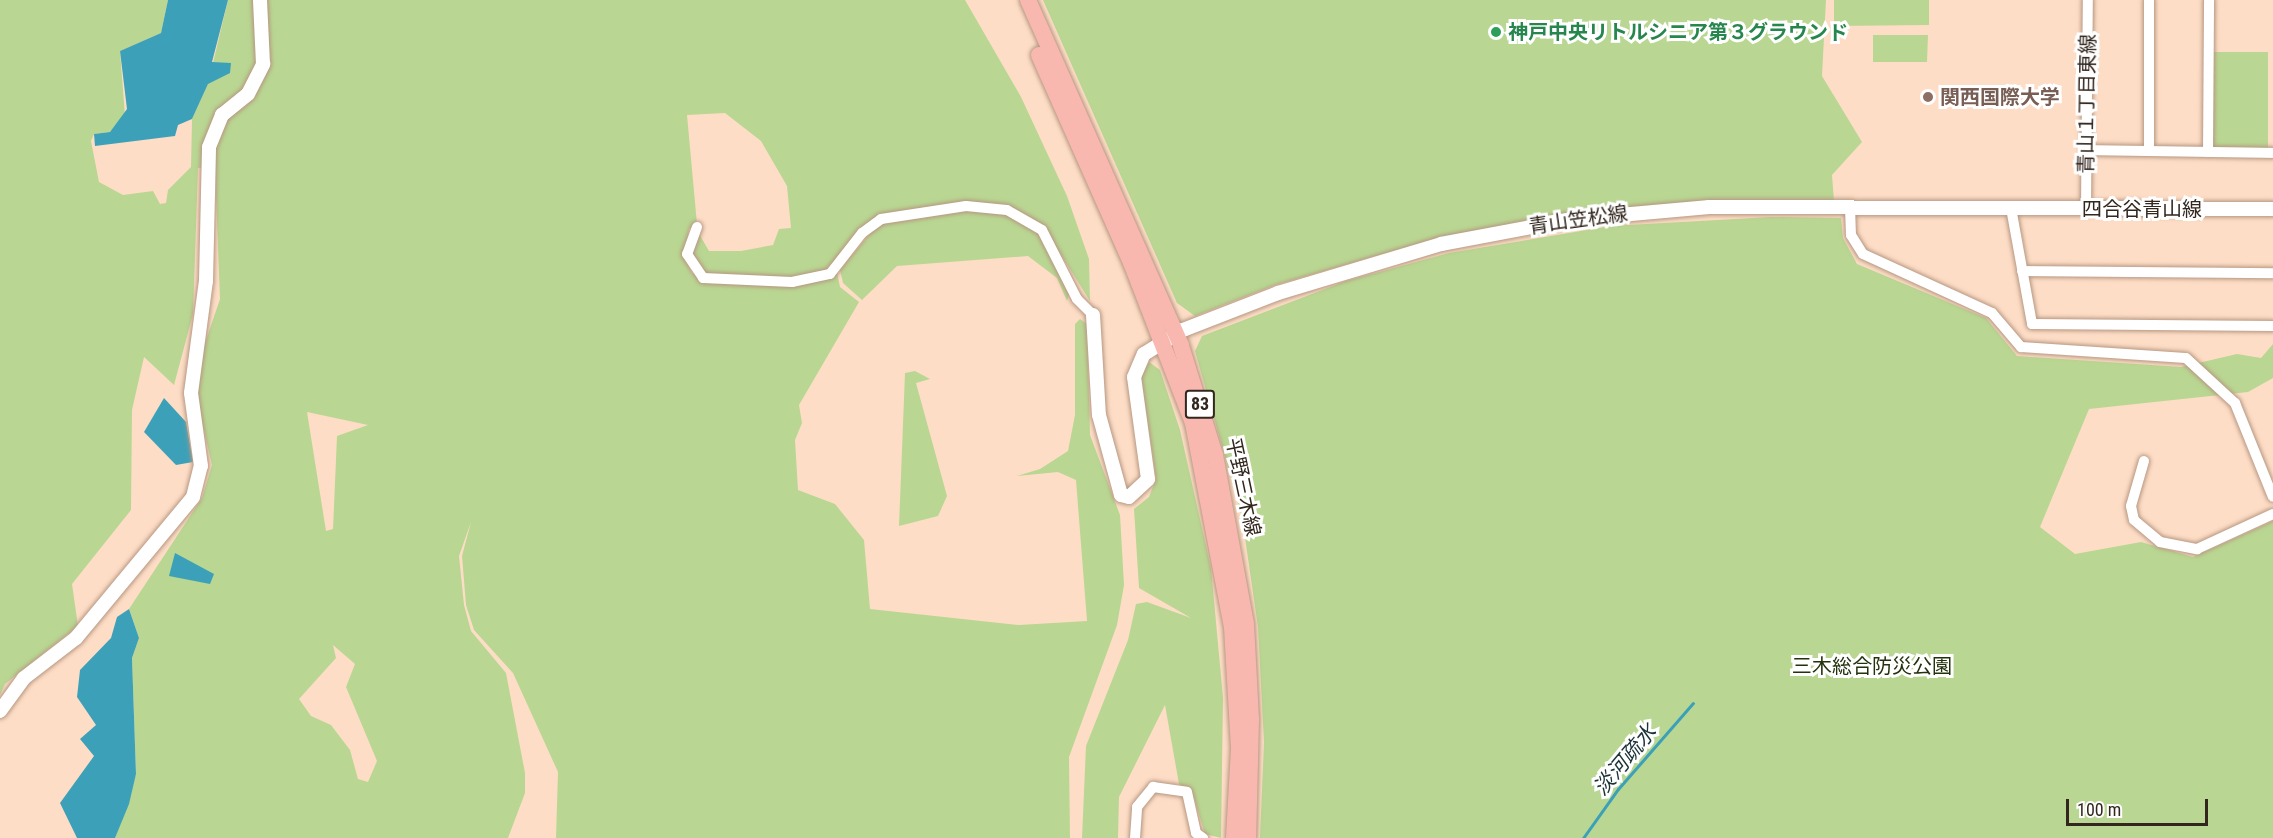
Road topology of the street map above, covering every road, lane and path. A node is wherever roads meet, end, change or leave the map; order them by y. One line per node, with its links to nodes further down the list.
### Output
1 (260, 0): 24 (street)
2 (1017, 0): 20 (main road, 平野三木線 / 83)
3 (1028, 0): 20 (main road, 平野三木線 / 83)
4 (2088, 0): 7 (street, 青山１丁目東線)
5 (2149, 0): 8 (street)
6 (2209, 0): 9 (street)
7 (2087, 150): 8 (street); 14 (street, 青山１丁目東線)
8 (2149, 151): 9 (street)
9 (2208, 152): 10 (street)
10 (2273, 153)
11 (1850, 207): 12 (street, 青山笠松線); 20 (street, 青山笠松線); 22 (street)
12 (2011, 208): 14 (street, 四合谷青山線); 16 (street)
13 (2273, 208): 14 (street, 四合谷青山線)
14 (2086, 209)
15 (697, 227): 18 (street)
16 (2022, 271): 17 (street); 19 (street)
17 (2273, 273)
18 (1093, 315): 20 (street)
19 (2273, 326)
20 (1170, 337): 27 (main road, 平野三木線 / 83); 28 (main road, 平野三木線 / 83)
21 (2144, 461): 23 (street)
22 (2273, 497)
23 (2273, 514)
24 (0, 711)
25 (1135, 838): 26 (street)
26 (1203, 838)
27 (1234, 838)
28 (1248, 838)

